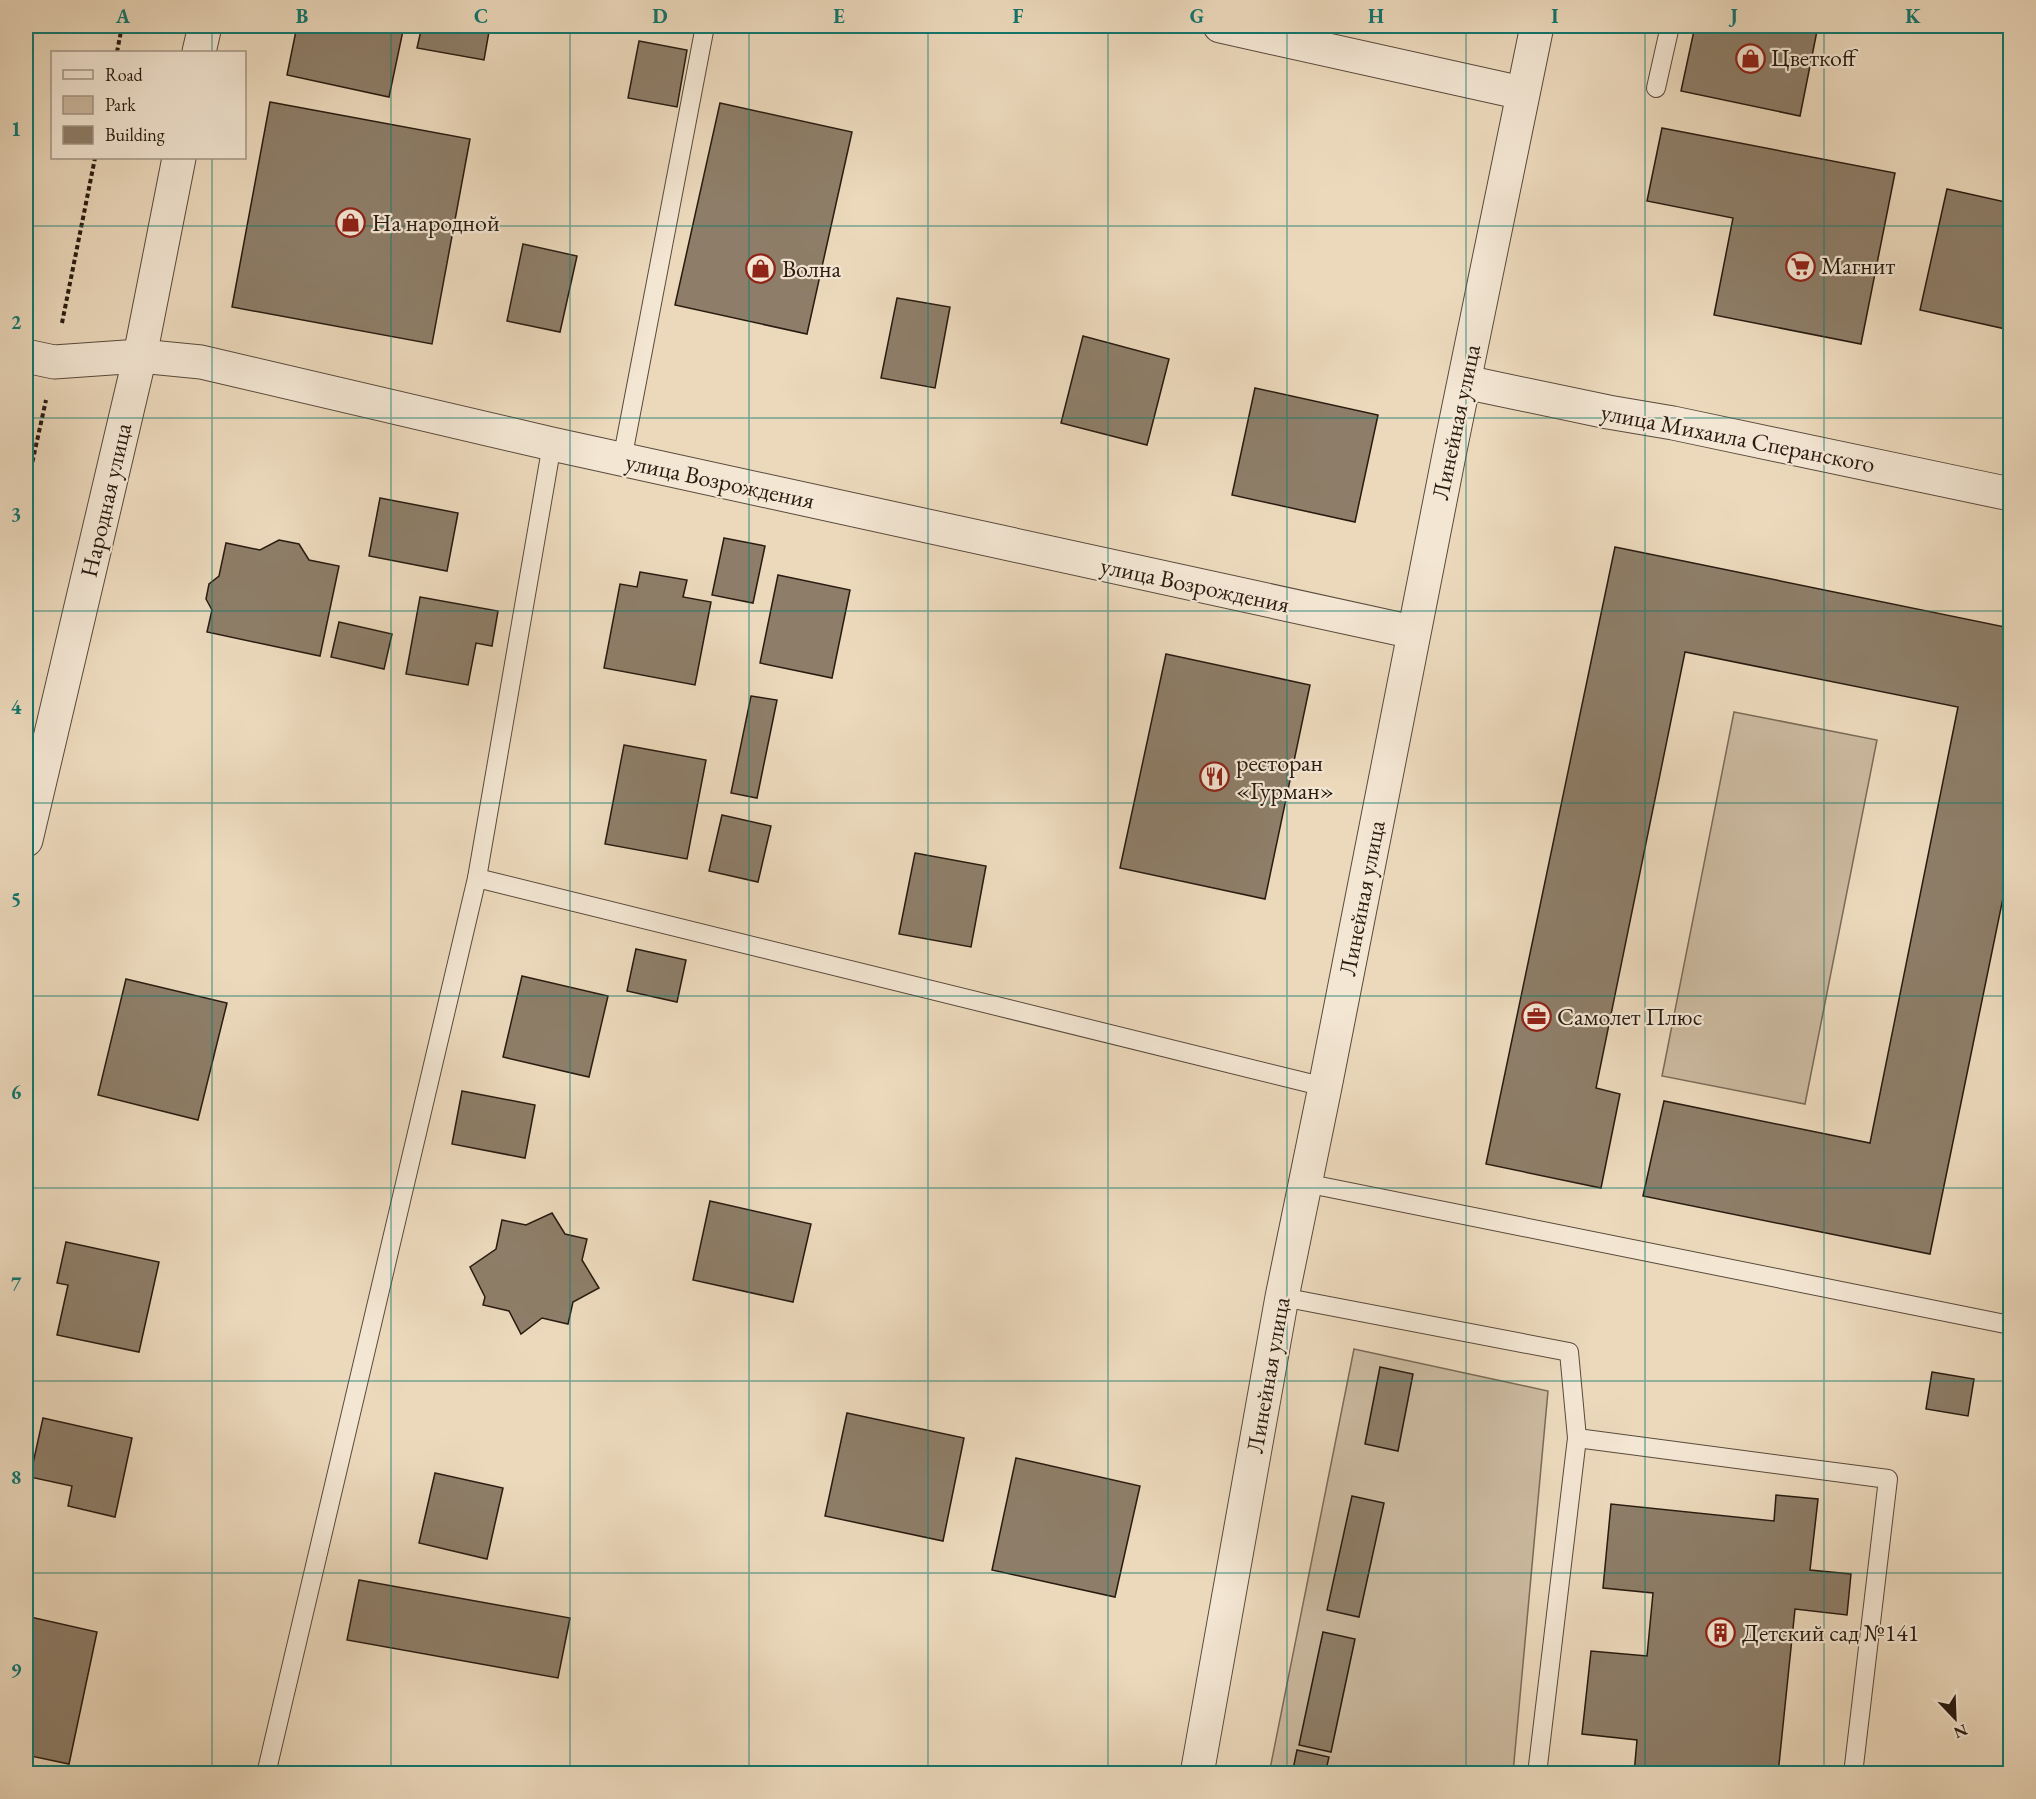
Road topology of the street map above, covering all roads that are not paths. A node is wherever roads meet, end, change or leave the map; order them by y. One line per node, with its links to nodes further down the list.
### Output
1 (205, 26): 6 (street)
2 (705, 26): 14 (lane)
3 (1220, 26): 8 (street)
4 (1537, 26): 8 (street, Линейная улица)
5 (1670, 26): 7 (lane)
6 (199, 51)
7 (1656, 88)
8 (1522, 93): 12 (street, Линейная улица)
9 (179, 159): 11 (street, Народная улица)
10 (26, 356): 11 (street, улица Возрождения)
11 (140, 356): 13 (street, улица Возрождения); 17 (street, Народная улица)
12 (1465, 382): 15 (street, улица Михаила Сперанского); 16 (street, Линейная улица)
13 (552, 444): 14 (street, улица Возрождения); 18 (lane)
14 (622, 460): 16 (street, улица Возрождения)
15 (2010, 494)
16 (1413, 632): 19 (street, Линейная улица)
17 (26, 840)
18 (477, 878): 19 (lane); 24 (lane)
19 (1325, 1087): 20 (street, Линейная улица)
20 (1305, 1183): 21 (street, Линейная улица); 22 (lane)
21 (1282, 1297): 23 (lane); 25 (street, Линейная улица)
22 (2010, 1326)
23 (1576, 1438): 26 (lane); 27 (lane)
24 (266, 1773)
25 (1197, 1773)
26 (1537, 1773)
27 (1853, 1773)

